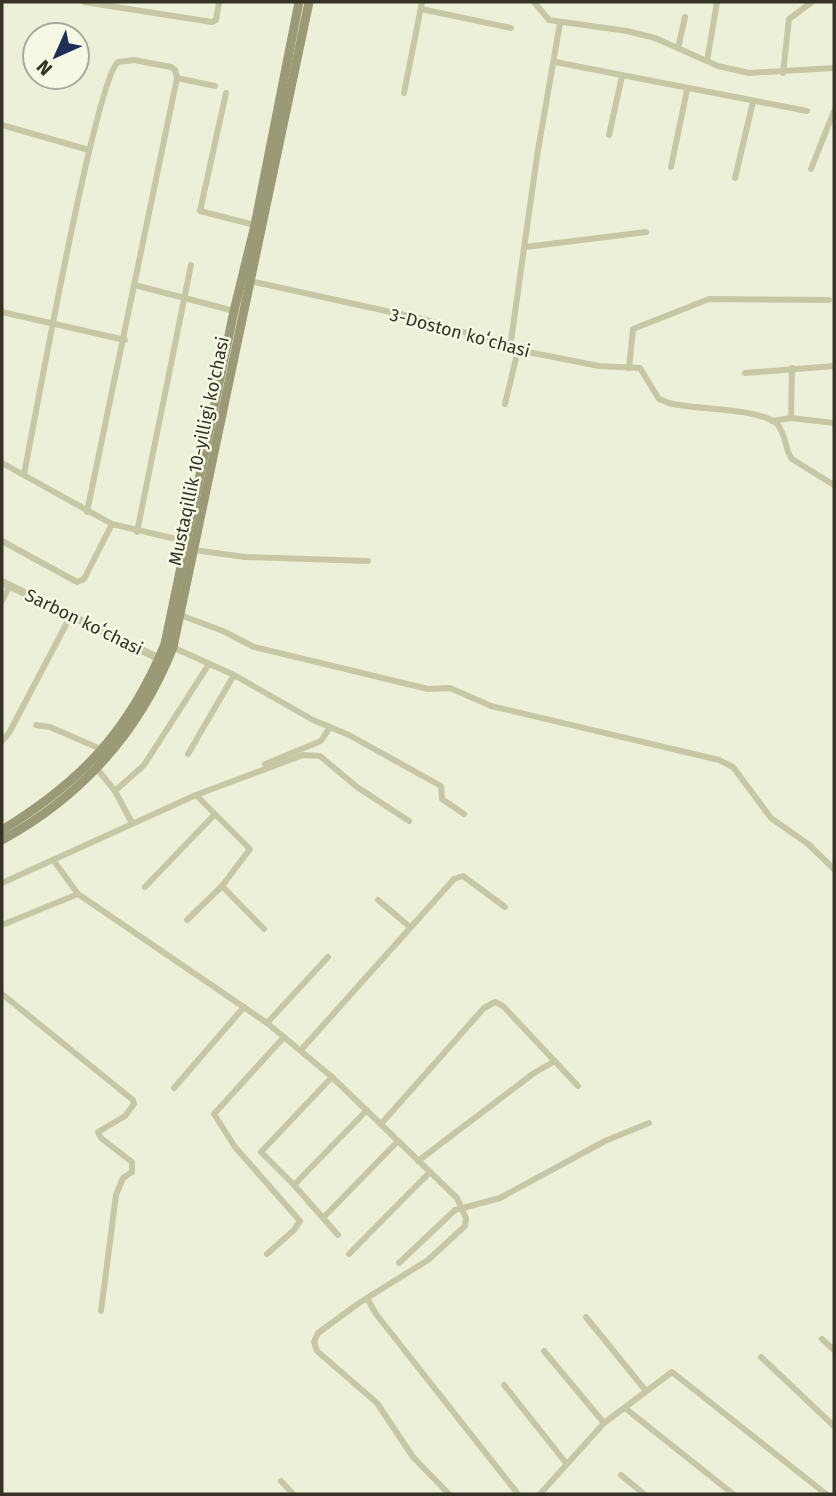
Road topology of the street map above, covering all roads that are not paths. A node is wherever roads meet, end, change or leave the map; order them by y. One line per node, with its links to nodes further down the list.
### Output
1 (83, 2): 2 (street)
2 (219, 2)
3 (299, 2): 32 (main road, Mustaqillik 10-yilligi ko'chasi)
4 (309, 2): 36 (main road, Mustaqillik 10-yilligi ko'chasi)
5 (534, 2): 10 (street)
6 (717, 2): 13 (street)
7 (812, 2): 16 (street)
8 (421, 5): 11 (street); 22 (street)
9 (685, 17): 12 (street)
10 (560, 23): 12 (street); 14 (street)
11 (511, 28)
12 (678, 48): 13 (street)
13 (707, 61): 16 (street)
14 (555, 62): 17 (street); 34 (street)
15 (834, 68): 16 (street)
16 (783, 73)
17 (622, 76): 20 (street); 27 (street)
18 (177, 78): 19 (street); 28 (street); 37 (street)
19 (215, 86)
20 (687, 90): 23 (street); 29 (street)
21 (226, 93): 32 (street)
22 (404, 93)
23 (753, 102): 24 (street); 31 (street)
24 (807, 111)
25 (834, 111): 30 (street)
26 (2, 125): 28 (street)
27 (609, 135)
28 (89, 150): 42 (street)
29 (671, 167)
30 (811, 169)
31 (735, 178)
32 (255, 225): 40 (main road, Mustaqillik 10-yilligi ko'chasi)
33 (646, 232): 34 (street)
34 (525, 247): 44 (street)
35 (191, 265): 38 (street)
36 (250, 281): 44 (street, 3-Doston koʻchasi); 61 (main road, Mustaqillik 10-yilligi ko'chasi)
37 (135, 285): 38 (street); 43 (street)
38 (184, 299): 40 (street); 59 (street)
39 (829, 300): 47 (street)
40 (234, 311): 61 (main road, Mustaqillik 10-yilligi ko'chasi)
41 (2, 312): 42 (street)
42 (55, 325): 43 (street); 55 (street)
43 (125, 340): 57 (street)
44 (510, 348): 45 (street, 3-Doston koʻchasi)
45 (518, 350): 47 (street, 3-Doston koʻchasi); 50 (street)
46 (834, 366): 48 (street)
47 (629, 368): 52 (street)
48 (792, 368): 49 (street); 51 (street)
49 (745, 373)
50 (505, 404)
51 (791, 418): 52 (street); 53 (street)
52 (772, 421): 56 (street)
53 (834, 423)
54 (2, 463): 55 (street)
55 (24, 474): 57 (street)
56 (834, 485)
57 (87, 512): 58 (street)
58 (112, 524): 59 (street); 60 (street)
59 (137, 532): 61 (street)
60 (2, 541)
61 (191, 546): 62 (street); 66 (main road, Mustaqillik 10-yilligi ko'chasi); 67 (main road, Mustaqillik 10-yilligi ko'chasi)
62 (368, 561)
63 (6, 583): 64 (street); 65 (street, Sarbon koʻchasi)
64 (2, 601)
65 (71, 615): 68 (street, Sarbon koʻchasi); 73 (street)
66 (180, 615): 67 (main road, Mustaqillik 10-yilligi ko'chasi); 87 (street)
67 (169, 646): 68 (main road, Mustaqillik 10-yilligi ko'chasi); 69 (street)
68 (163, 660): 74 (main road, Mustaqillik 10-yilligi ko'chasi)
69 (209, 664): 70 (street); 77 (street)
70 (234, 675): 72 (street); 75 (street)
71 (36, 725): 74 (street)
72 (330, 727): 78 (street); 80 (street)
73 (2, 741)
74 (107, 752): 76 (main road, Mustaqillik 10-yilligi ko'chasi); 84 (main road, Mustaqillik 10-yilligi ko'chasi)
75 (188, 754)
76 (97, 770): 77 (street); 85 (main road, Mustaqillik 10-yilligi ko'chasi)
77 (115, 791): 83 (street)
78 (211, 791): 79 (street); 82 (street)
79 (196, 795): 81 (street); 83 (street)
80 (464, 814)
81 (214, 815): 89 (street); 90 (street)
82 (409, 821)
83 (132, 823): 86 (street)
84 (2, 830)
85 (2, 841)
86 (54, 861): 88 (street); 91 (street)
87 (834, 869)
88 (2, 883)
89 (222, 886): 94 (street); 97 (street)
90 (145, 887)
91 (78, 894): 95 (street); 100 (street)
92 (378, 900): 96 (street)
93 (505, 907): 96 (street)
94 (187, 920)
95 (2, 925)
96 (410, 927): 103 (street)
97 (264, 929)
98 (328, 957): 101 (street)
99 (2, 994): 122 (street)
100 (244, 1007): 101 (street); 107 (street)
101 (267, 1023): 102 (street)
102 (284, 1037): 103 (street); 118 (street)
103 (300, 1050): 105 (street)
104 (555, 1060): 106 (street); 110 (street); 112 (street)
105 (332, 1077): 108 (street); 114 (street)
106 (578, 1086)
107 (174, 1088)
108 (367, 1110): 110 (street); 114 (street)
109 (649, 1123): 115 (street)
110 (382, 1124): 111 (street)
111 (398, 1141): 112 (street); 116 (street)
112 (418, 1161): 113 (street)
113 (430, 1172): 115 (street); 119 (street)
114 (293, 1185): 116 (street)
115 (462, 1206): 120 (street); 121 (street)
116 (323, 1217): 117 (street)
117 (338, 1235)
118 (267, 1254)
119 (349, 1254)
120 (399, 1263)
121 (367, 1298): 138 (street); 139 (street)
122 (101, 1311)
123 (586, 1317): 129 (street)
124 (822, 1339): 125 (street)
125 (834, 1350)
126 (544, 1351): 131 (street)
127 (761, 1357): 132 (street)
128 (504, 1385): 133 (street)
129 (646, 1391): 130 (street); 144 (street)
130 (625, 1408): 131 (street); 143 (street)
131 (604, 1423): 133 (street)
132 (834, 1426)
133 (566, 1463): 136 (street)
134 (621, 1475): 142 (street)
135 (281, 1481): 137 (street)
136 (545, 1488): 140 (street); 141 (street)
137 (293, 1494)
138 (449, 1494)
139 (518, 1494)
140 (540, 1494)
141 (553, 1494)
142 (644, 1494)
143 (733, 1494)
144 (826, 1494)

